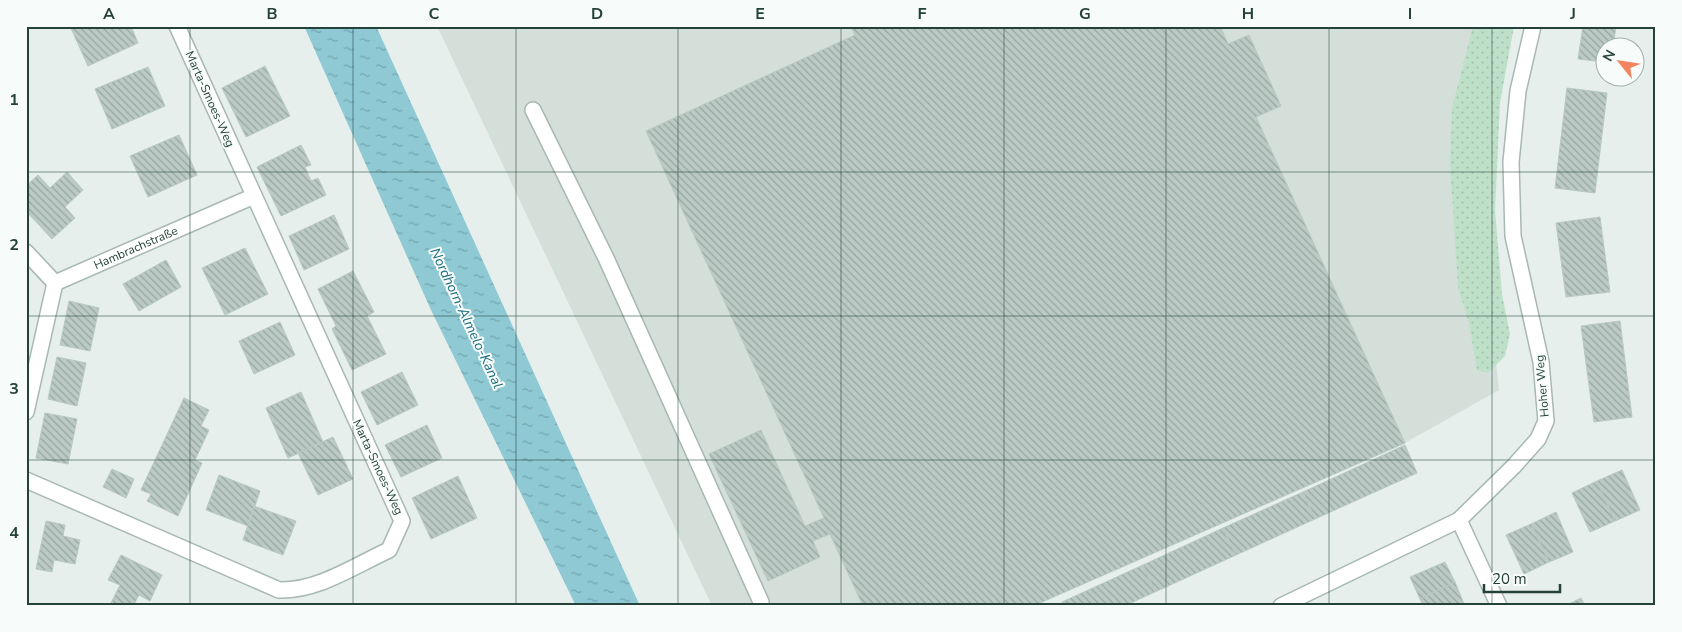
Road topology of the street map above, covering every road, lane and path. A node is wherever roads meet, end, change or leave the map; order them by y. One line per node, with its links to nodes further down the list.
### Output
1 (177, 26): 4 (street, Marta-Smoes-Weg)
2 (1533, 26): 9 (street, Hoher Weg)
3 (533, 110): 10 (street)
4 (254, 196): 6 (street, Hambrachstraße); 8 (street, Marta-Smoes-Weg)
5 (26, 252): 6 (street)
6 (55, 283): 7 (street)
7 (26, 412)
8 (26, 480)
9 (1459, 520): 11 (street, Hoher Weg); 12 (street)
10 (760, 602)
11 (1281, 606)
12 (1499, 606)

